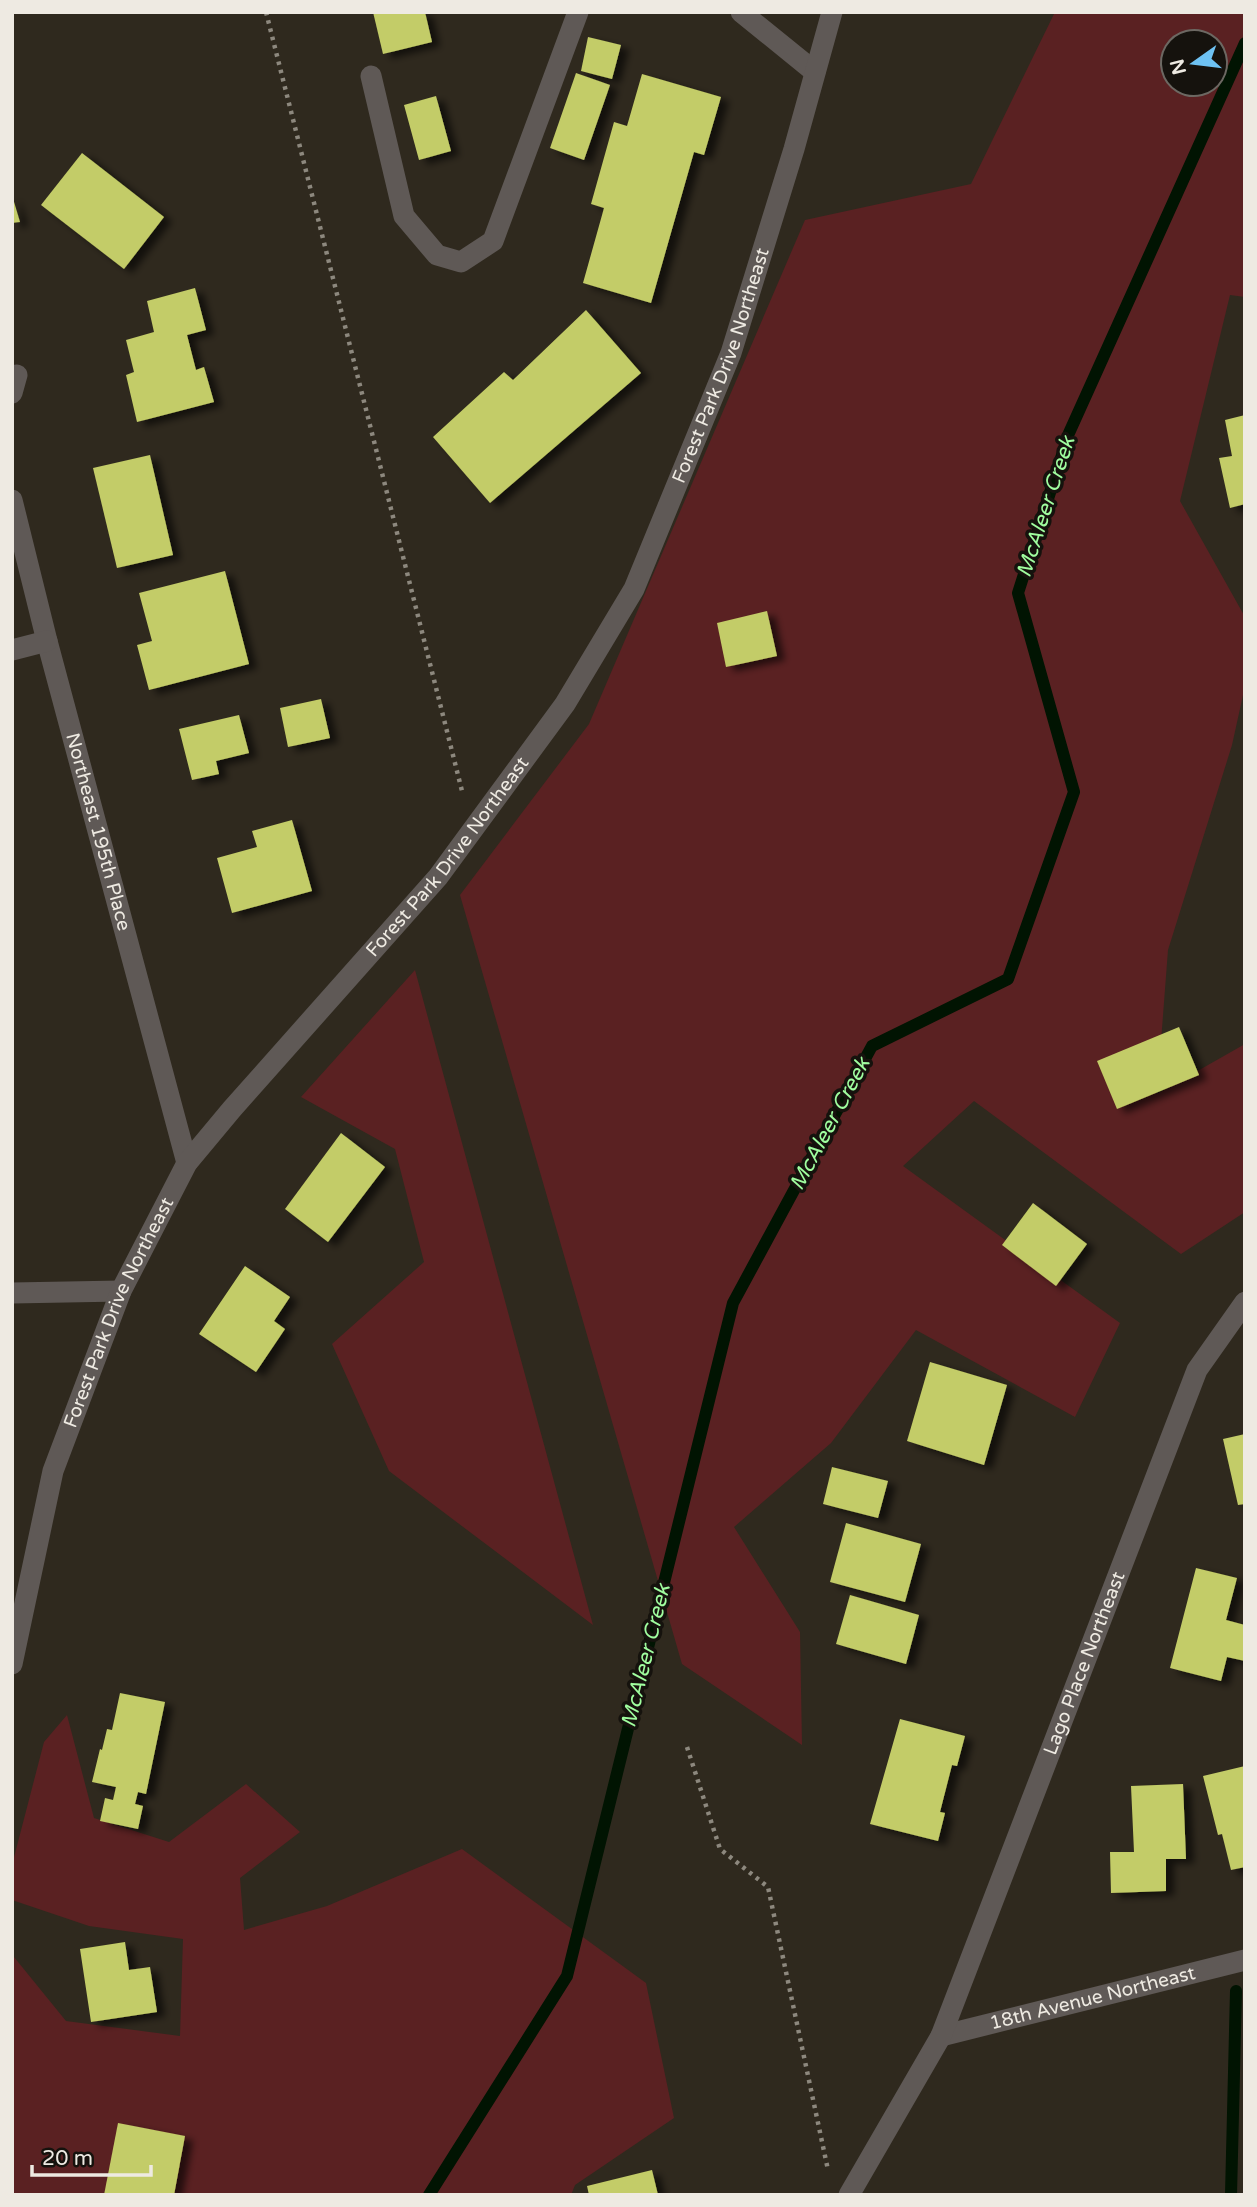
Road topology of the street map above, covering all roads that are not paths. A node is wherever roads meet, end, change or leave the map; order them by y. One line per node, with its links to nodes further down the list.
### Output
1 (578, 12): 5 (street)
2 (741, 12): 4 (street)
3 (832, 12): 4 (street, Forest Park Drive Northeast)
4 (815, 72): 9 (street, Forest Park Drive Northeast)
5 (371, 76)
6 (12, 500): 7 (street, Northeast 195th Place)
7 (47, 640): 8 (street); 9 (street, Northeast 195th Place)
8 (12, 650)
9 (187, 1163): 10 (street, Forest Park Drive Northeast)
10 (121, 1291): 11 (street); 13 (street, Forest Park Drive Northeast)
11 (12, 1293)
12 (1245, 1302): 15 (street, Lago Place Northeast)
13 (12, 1664)
14 (1245, 1960): 15 (street, 18th Avenue Northeast)
15 (941, 2036): 16 (street, Lago Place Northeast)
16 (849, 2195)

